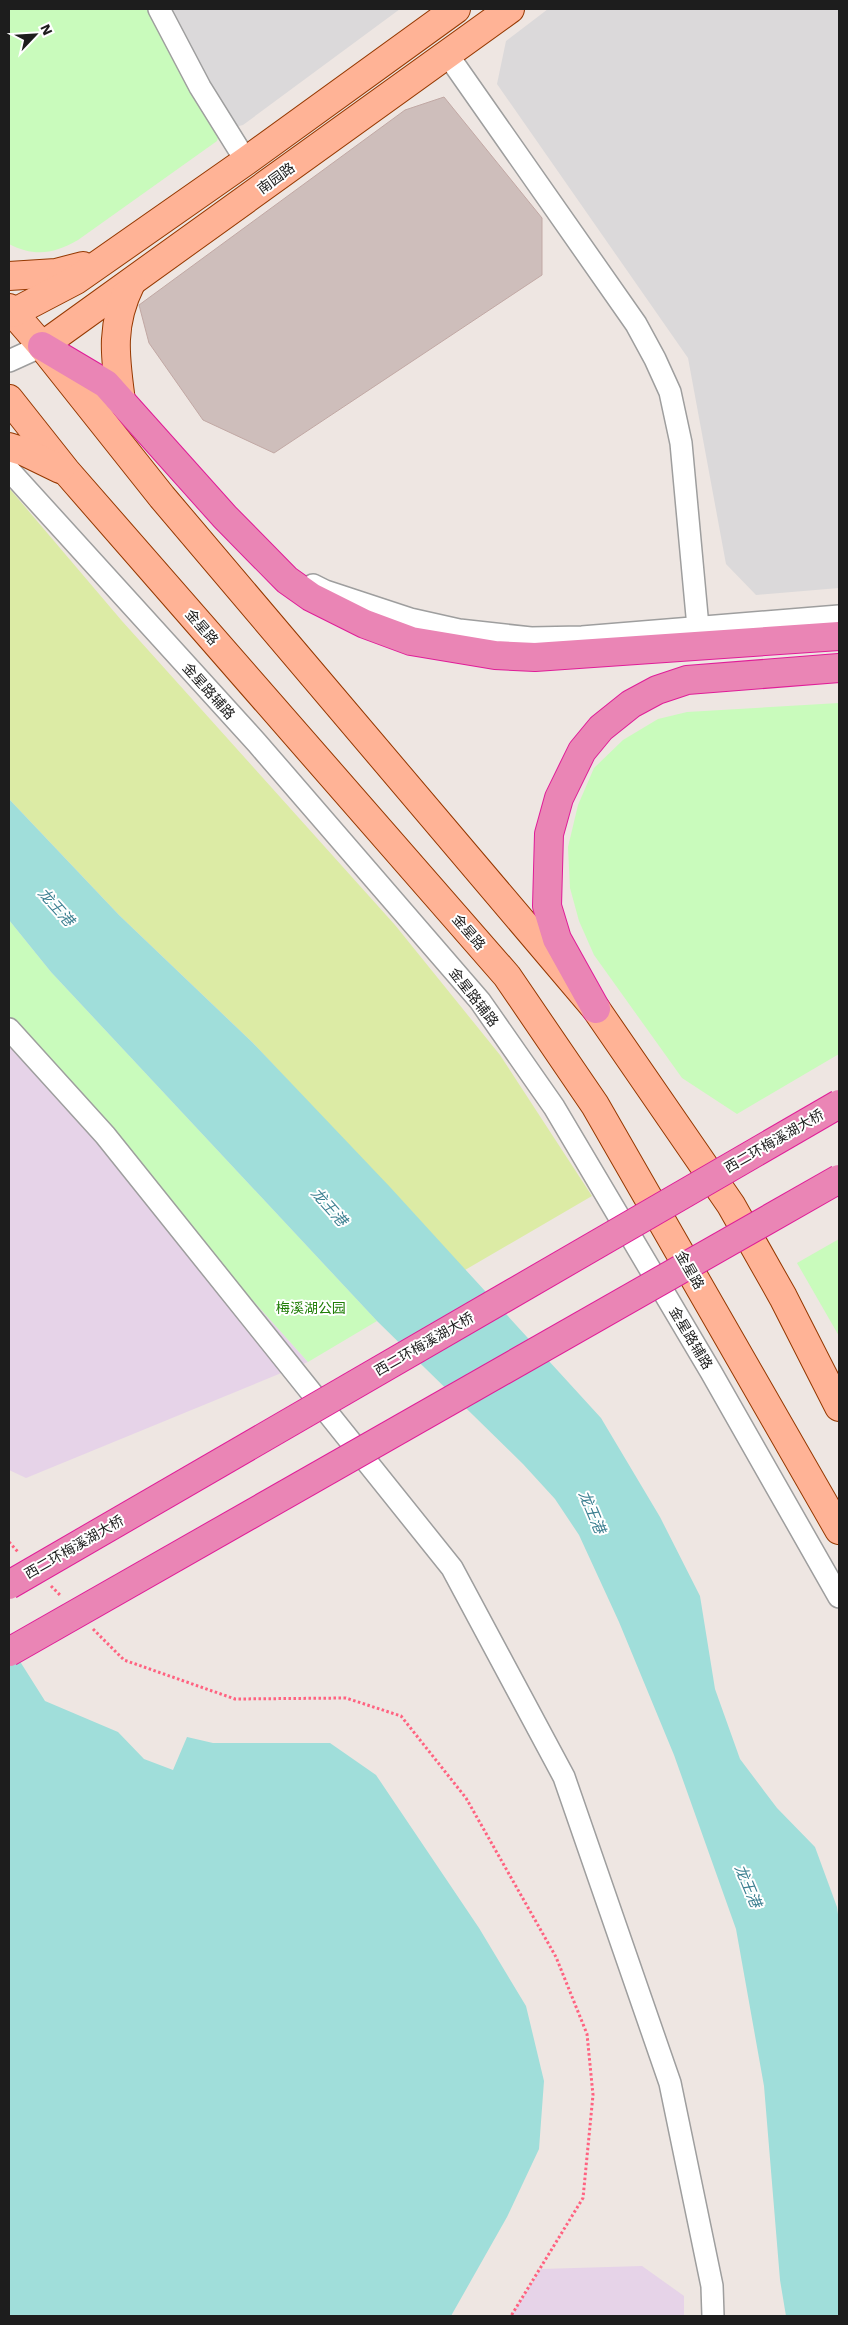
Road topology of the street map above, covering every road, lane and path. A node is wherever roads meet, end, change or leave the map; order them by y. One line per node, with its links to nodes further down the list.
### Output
1 (159, 9): 5 (street)
2 (456, 9): 5 (main road)
3 (510, 9): 4 (main road, 南园路)
4 (447, 54): 8 (main road, 南园路); 19 (street)
5 (246, 161): 6 (main road)
6 (108, 258): 7 (main road); 9 (main road)
7 (9, 276)
8 (130, 283): 10 (main road, 南园路); 13 (main road)
9 (10, 312): 10 (main road)
10 (42, 346): 11 (street); 13 (highway); 22 (main road)
11 (9, 361)
12 (9, 399): 16 (main road, 金星路)
13 (121, 401): 17 (highway)
14 (9, 447): 16 (main road)
15 (9, 470): 32 (street, 金星路辅路)
16 (66, 471): 27 (main road, 金星路)
17 (255, 548): 19 (street); 20 (highway)
18 (839, 616): 19 (street)
19 (698, 627)
20 (839, 636)
21 (839, 668): 22 (highway)
22 (596, 1008): 26 (main road)
23 (9, 1029): 37 (street)
24 (839, 1104): 31 (highway, 西二环梅溪湖大桥, bridge)
25 (839, 1179): 35 (highway, bridge)
26 (839, 1407)
27 (839, 1530)
28 (9, 1542): 29 (path)
29 (22, 1556)
30 (49, 1584): 33 (path)
31 (9, 1585)
32 (839, 1597)
33 (63, 1598)
34 (90, 1626): 36 (path)
35 (9, 1652)
36 (511, 2316)
37 (713, 2316)

